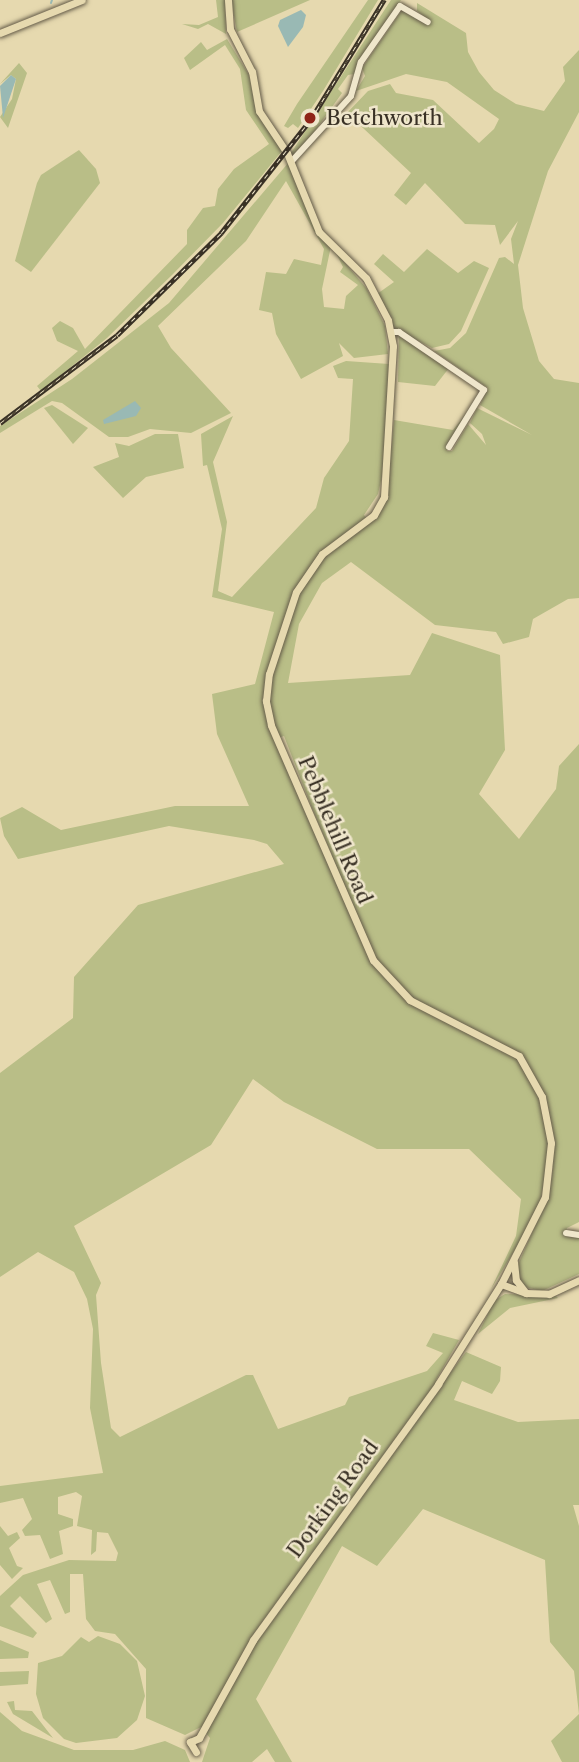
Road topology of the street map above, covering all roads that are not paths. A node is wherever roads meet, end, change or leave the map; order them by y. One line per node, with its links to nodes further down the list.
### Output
1 (82, 0): 4 (main road)
2 (228, 0): 5 (main road)
3 (428, 22): 5 (street)
4 (0, 33)
5 (291, 163): 6 (main road)
6 (392, 332): 7 (street); 10 (main road, Pebblehill Road)
7 (449, 447)
8 (566, 1233): 9 (street)
9 (579, 1235)
10 (514, 1261): 12 (main road, Pebblehill Road); 13 (main road)
11 (579, 1280): 13 (main road)
12 (501, 1283): 13 (main road); 14 (main road, Dorking Road)
13 (526, 1293)
14 (195, 1762)

